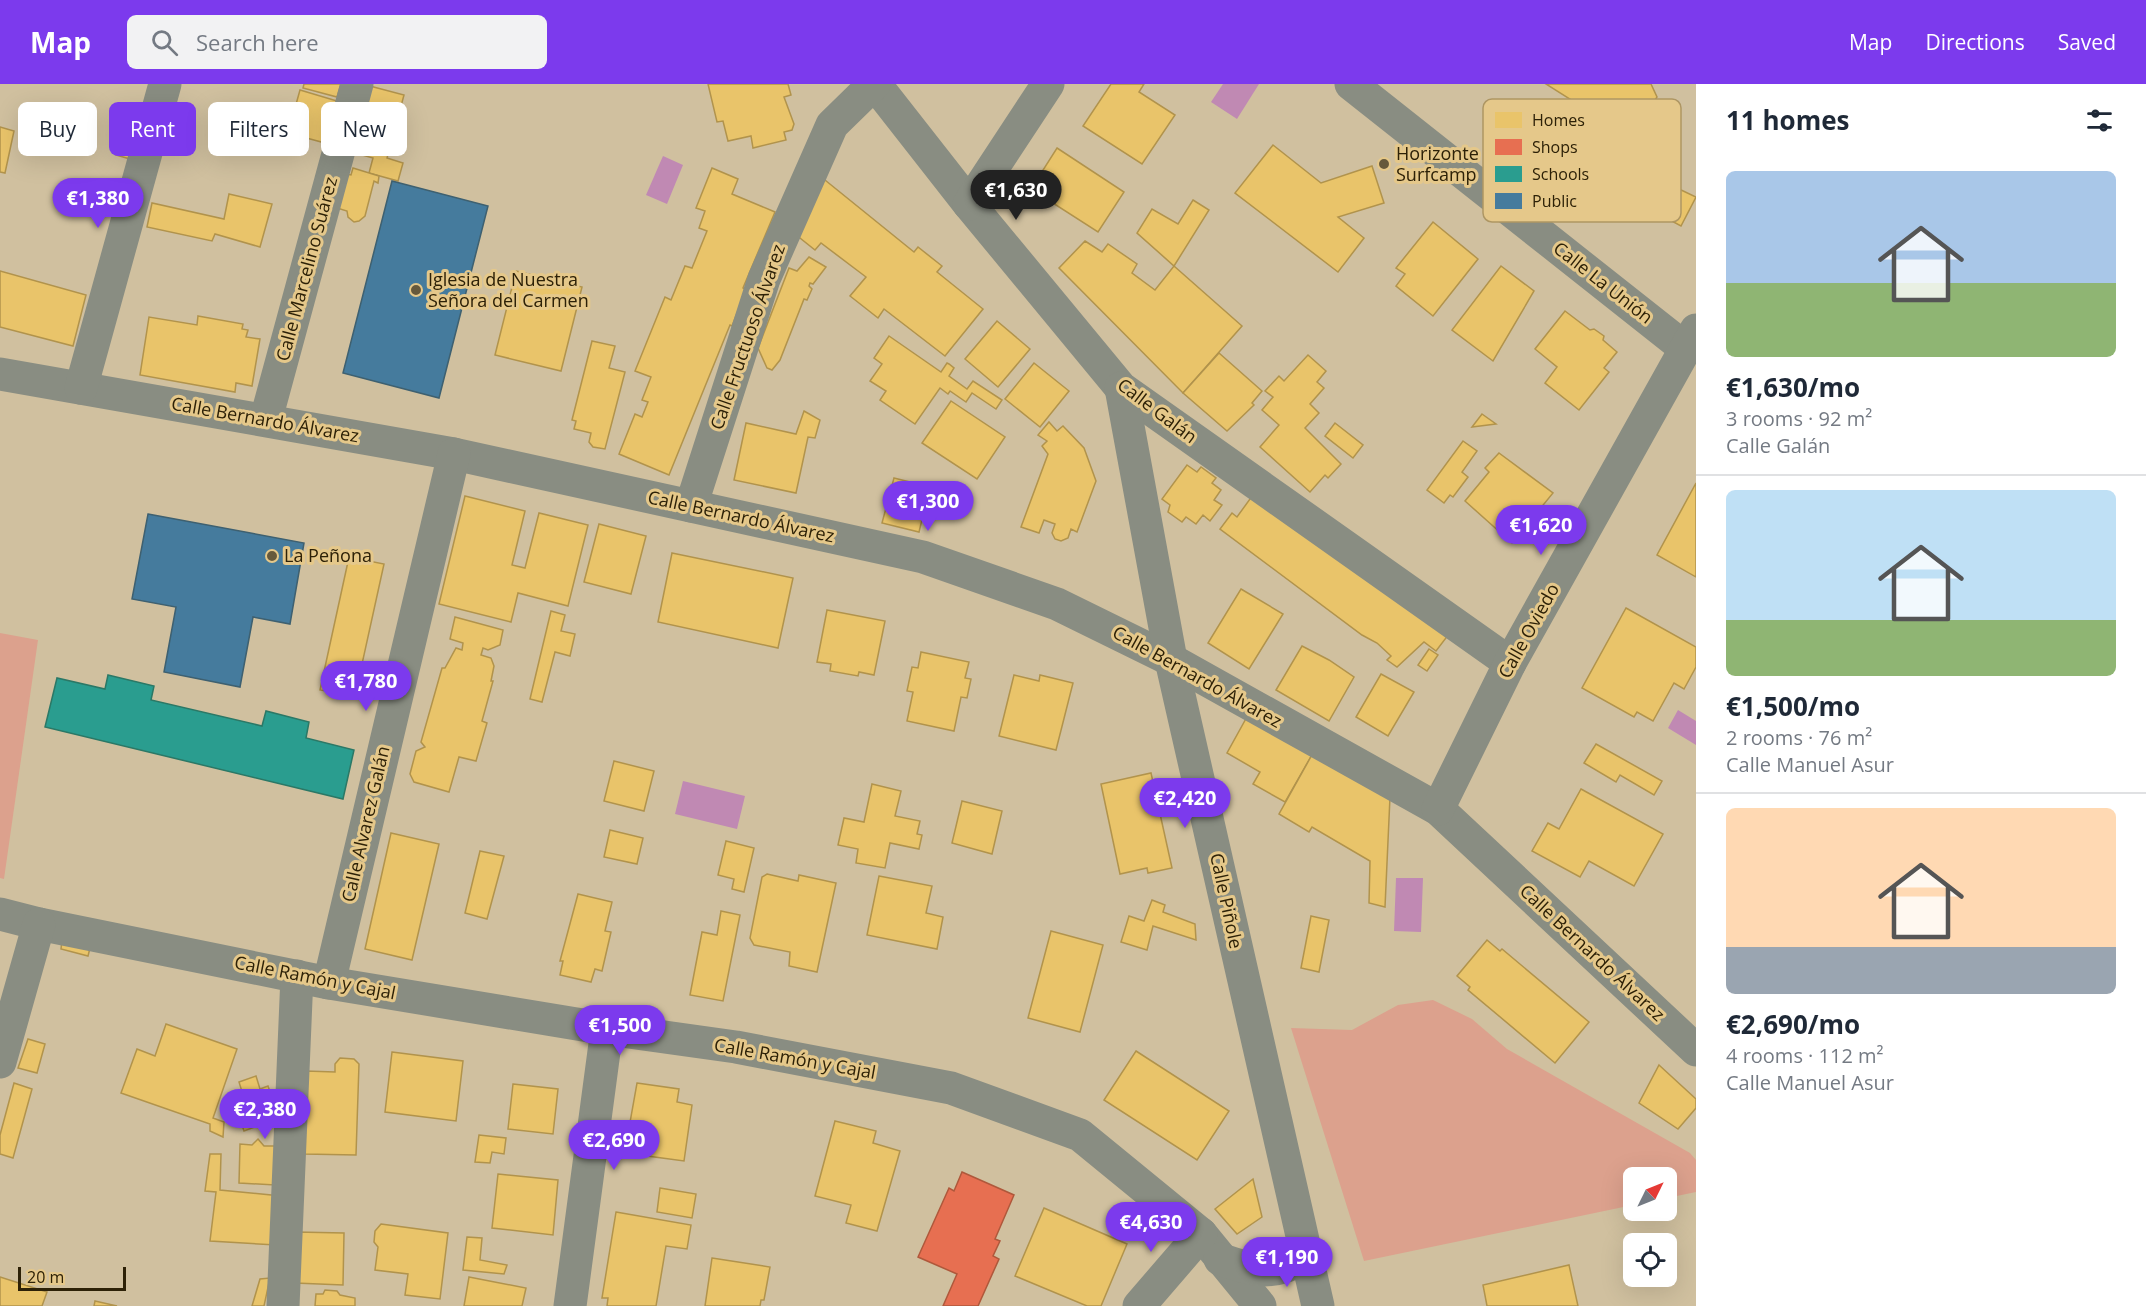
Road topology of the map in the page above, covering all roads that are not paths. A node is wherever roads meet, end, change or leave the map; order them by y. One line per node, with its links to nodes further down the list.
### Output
1 (165, 84): 11 (street)
2 (357, 84): 13 (street, Calle Marcelino Suárez)
3 (874, 84): 7 (street, Calle Galán); 15 (street, Calle Fructuoso Álvarez)
4 (1048, 84): 7 (street)
5 (1351, 84): 6 (street, Calle La Unión)
6 (1483, 183)
7 (969, 204): 12 (street, Calle Galán)
8 (1535, 222): 9 (street, Calle La Unión)
9 (1691, 339): 17 (street, Calle Oviedo)
10 (0, 374): 11 (street, Calle Bernardo Álvarez)
11 (81, 388): 13 (street, Calle Bernardo Álvarez)
12 (1121, 388): 16 (street, Calle Piñole); 17 (street, Calle Galán)
13 (266, 419): 14 (street, Calle Bernardo Álvarez)
14 (454, 454): 15 (street, Calle Bernardo Álvarez); 22 (street, Calle Alvarez Galán)
15 (691, 506): 16 (street, Calle Bernardo Álvarez)
16 (1171, 660): 18 (street, Calle Bernardo Álvarez); 27 (street, Calle Piñole)
17 (1510, 663): 18 (street, Calle Oviedo)
18 (1438, 809): 24 (street, Calle Bernardo Álvarez)
19 (0, 914): 20 (street, Calle Ramón y Cajal)
20 (39, 924): 21 (street, Calle Ramón y Cajal); 25 (street)
21 (297, 976): 22 (street, Calle Ramón y Cajal); 28 (street)
22 (329, 982): 23 (street, Calle Ramón y Cajal)
23 (607, 1029): 26 (street, Calle Ramón y Cajal); 29 (street)
24 (1696, 1050)
25 (0, 1062)
26 (1210, 1247): 27 (street, Calle Ramón y Cajal); 30 (street); 31 (street, Calle Ramón y Cajal)
27 (1306, 1257): 32 (street, Calle Piñole)
28 (283, 1306)
29 (570, 1306)
30 (1139, 1306)
31 (1260, 1306)
32 (1318, 1306)

